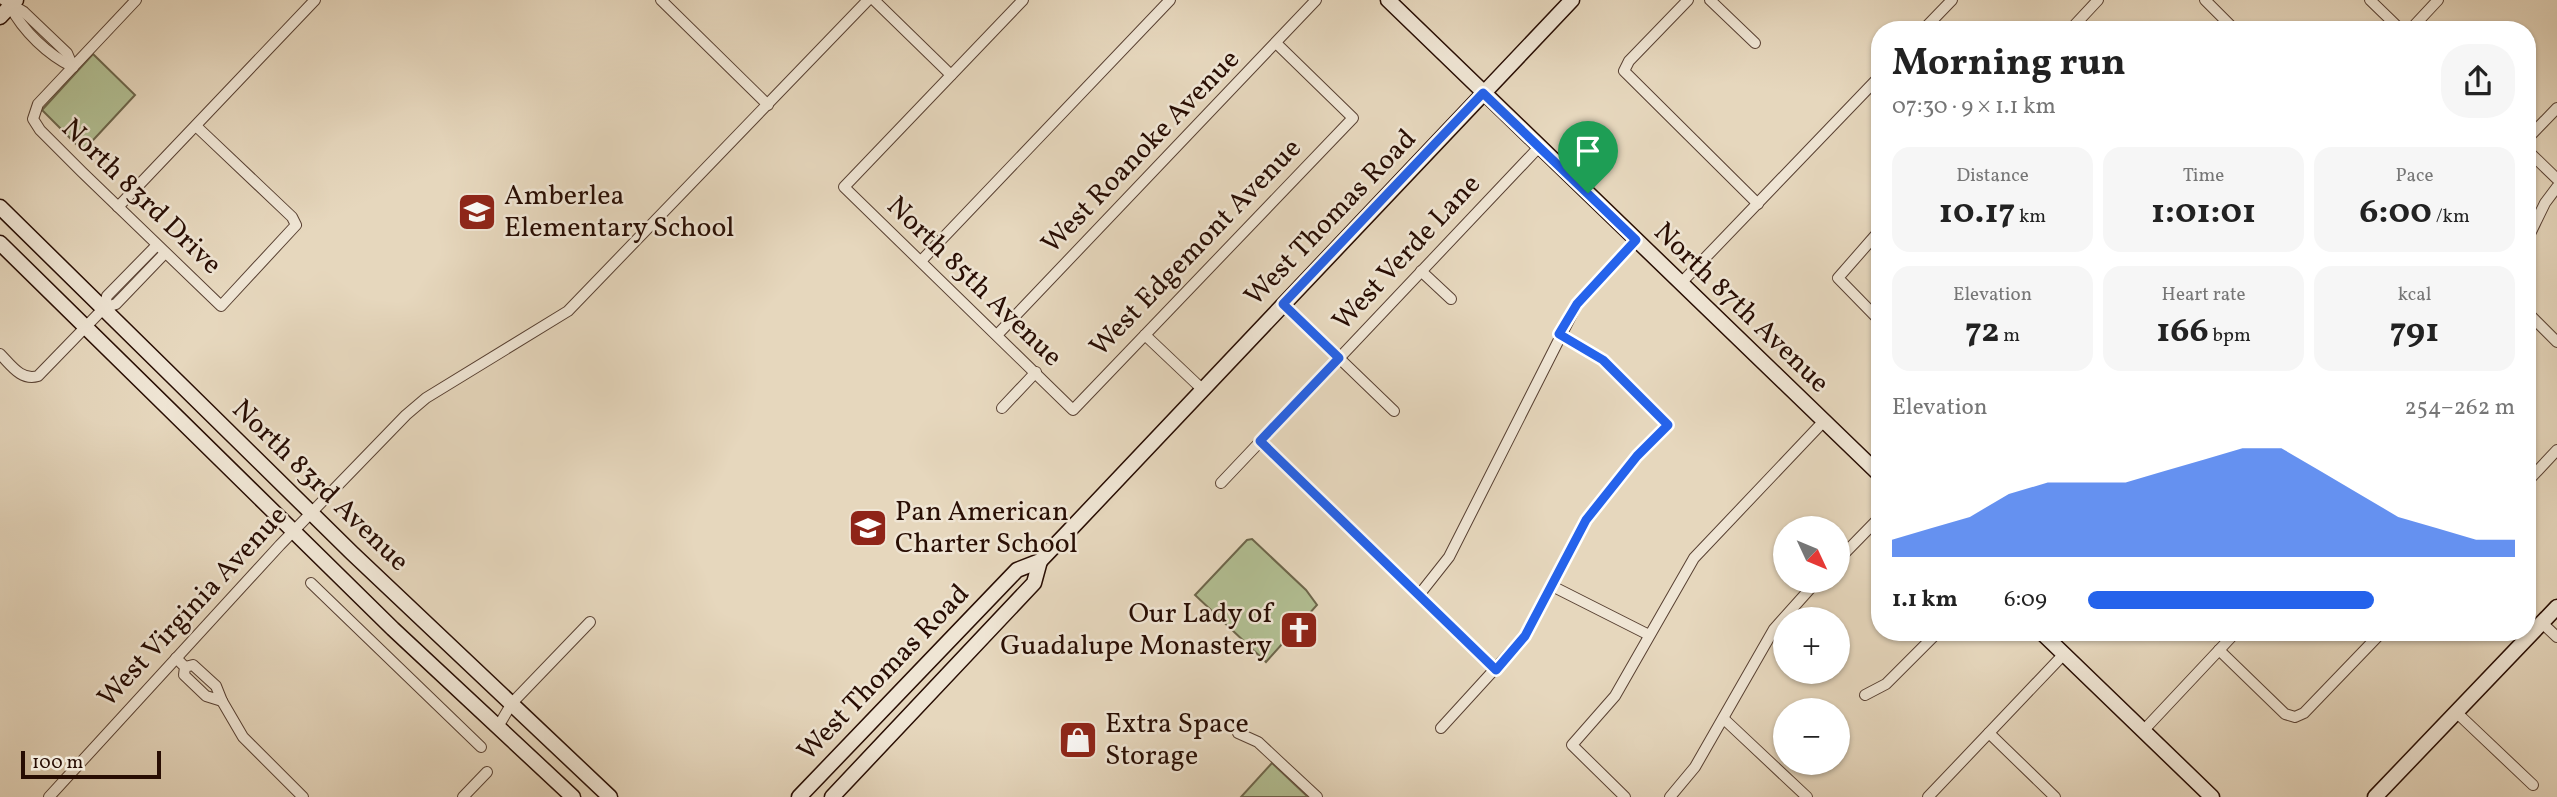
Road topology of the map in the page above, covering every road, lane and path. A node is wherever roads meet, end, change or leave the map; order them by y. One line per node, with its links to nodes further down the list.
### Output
1 (136, 0): 26 (street)
2 (314, 0): 32 (street)
3 (661, 0): 30 (street)
4 (868, 0): 30 (street, West Virginia Avenue)
5 (874, 0): 27 (street)
6 (1023, 0): 27 (street)
7 (1170, 0): 46 (street)
8 (1316, 0): 24 (street, West Roanoke Avenue)
9 (1388, 0): 29 (main road, North 87th Avenue)
10 (1572, 0): 29 (main road, West Thomas Road)
11 (1688, 0): 38 (street)
12 (1710, 0): 25 (street)
13 (1952, 0): 19 (street)
14 (2098, 0): 20 (street)
15 (2205, 0): 21 (street)
16 (2370, 0): 22 (street)
17 (2438, 0): 23 (street)
18 (7, 6): 26 (street)
19 (1932, 21)
20 (2078, 21)
21 (2223, 21)
22 (2392, 21)
23 (2418, 21)
24 (1276, 43): 58 (street, West Roanoke Avenue); 59 (street, West Edgemont Avenue)
25 (1755, 43)
26 (73, 67): 40 (street, North 83rd Drive)
27 (951, 75): 46 (street, North 85th Avenue)
28 (1871, 85): 38 (street)
29 (1483, 93): 34 (main road, North 87th Avenue); 52 (main road, West Thomas Road)
30 (768, 105): 74 (street, West Virginia Avenue)
31 (2557, 108): 33 (street)
32 (196, 125): 40 (street); 45 (street, North 83rd Drive)
33 (2536, 130)
34 (1540, 146): 42 (main road, North 87th Avenue); 47 (street, West Verde Lane)
35 (2536, 159): 36 (street)
36 (2557, 179)
37 (2557, 187): 41 (street)
38 (1758, 204): 50 (street)
39 (0, 207): 53 (main road, North 83rd Avenue)
40 (118, 208): 45 (street, North 83rd Drive)
41 (2536, 222)
42 (1636, 240): 50 (main road, North 87th Avenue); 57 (street)
43 (1871, 240): 54 (street)
44 (0, 243): 56 (main road, North 83rd Avenue)
45 (161, 249): 48 (street); 49 (street)
46 (921, 261): 58 (street, North 85th Avenue)
47 (1421, 271): 51 (street); 62 (street, West Verde Lane)
48 (131, 272): 49 (street); 53 (street)
49 (139, 280): 53 (street)
50 (1681, 284): 68 (main road, North 87th Avenue)
51 (1451, 299)
52 (1283, 304): 62 (street); 64 (main road, West Thomas Road)
53 (104, 308): 56 (street); 74 (main road, North 83rd Avenue)
54 (1871, 312)
55 (2536, 321): 60 (street)
56 (85, 327): 61 (street); 76 (main road, North 83rd Avenue)
57 (1559, 334): 80 (street); 82 (street)
58 (997, 335): 63 (street, North 85th Avenue)
59 (1145, 335): 64 (street); 66 (street, West Edgemont Avenue)
60 (2557, 342)
61 (0, 354)
62 (1339, 358): 67 (street); 69 (street, West Verde Lane)
63 (1036, 372): 65 (street); 66 (street, North 85th Avenue)
64 (1202, 389): 78 (main road, West Thomas Road)
65 (1002, 408)
66 (1073, 410)
67 (1394, 411)
68 (1824, 421): 71 (main road, North 87th Avenue); 87 (street)
69 (1260, 441): 73 (street, West Verde Lane); 82 (street)
70 (2557, 450): 72 (street)
71 (1871, 466)
72 (2536, 472)
73 (1221, 483)
74 (311, 513): 76 (street, West Virginia Avenue); 99 (main road, North 83rd Avenue)
75 (1871, 526): 77 (street)
76 (293, 531): 96 (street, West Virginia Avenue); 103 (main road, North 83rd Avenue)
77 (1850, 548)
78 (1040, 561): 101 (main road, West Thomas Road); 106 (main road, West Thomas Road)
79 (311, 583): 109 (street)
80 (1552, 586): 87 (street); 97 (street)
81 (1805, 593): 102 (street)
82 (1419, 595): 97 (street)
83 (2557, 607): 85 (main road)
84 (590, 622): 99 (street)
85 (2542, 623): 86 (main road); 88 (street)
86 (2536, 629)
87 (1649, 635): 120 (street)
88 (2557, 637)
89 (1929, 641): 98 (street)
90 (2050, 641): 95 (main road)
91 (2227, 641): 94 (street)
92 (2373, 641): 94 (street)
93 (2525, 641): 100 (main road)
94 (2218, 650): 105 (street)
95 (2064, 654): 105 (main road); 108 (street)
96 (176, 658): 112 (street, West Virginia Avenue); 113 (street)
97 (1496, 670): 104 (street)
98 (1865, 695)
99 (512, 703): 103 (street); 116 (main road, North 83rd Avenue)
100 (2456, 712): 111 (street); 126 (main road)
101 (877, 716): 106 (main road); 117 (main road, West Thomas Road)
102 (1725, 720): 121 (street); 122 (street)
103 (499, 725): 115 (main road, North 83rd Avenue)
104 (1441, 728)
105 (2144, 731): 125 (main road)
106 (894, 732): 118 (main road, West Thomas Road)
107 (1238, 733): 119 (street)
108 (1989, 733): 123 (street); 124 (street)
109 (481, 747)
110 (487, 772): 114 (street)
111 (2533, 785)
112 (49, 797)
113 (303, 797)
114 (463, 797)
115 (573, 797)
116 (610, 797)
117 (799, 797)
118 (832, 797)
119 (1317, 797)
120 (1625, 797)
121 (1670, 797)
122 (1807, 797)
123 (1928, 797)
124 (2054, 797)
125 (2212, 797)
126 (2375, 797)

